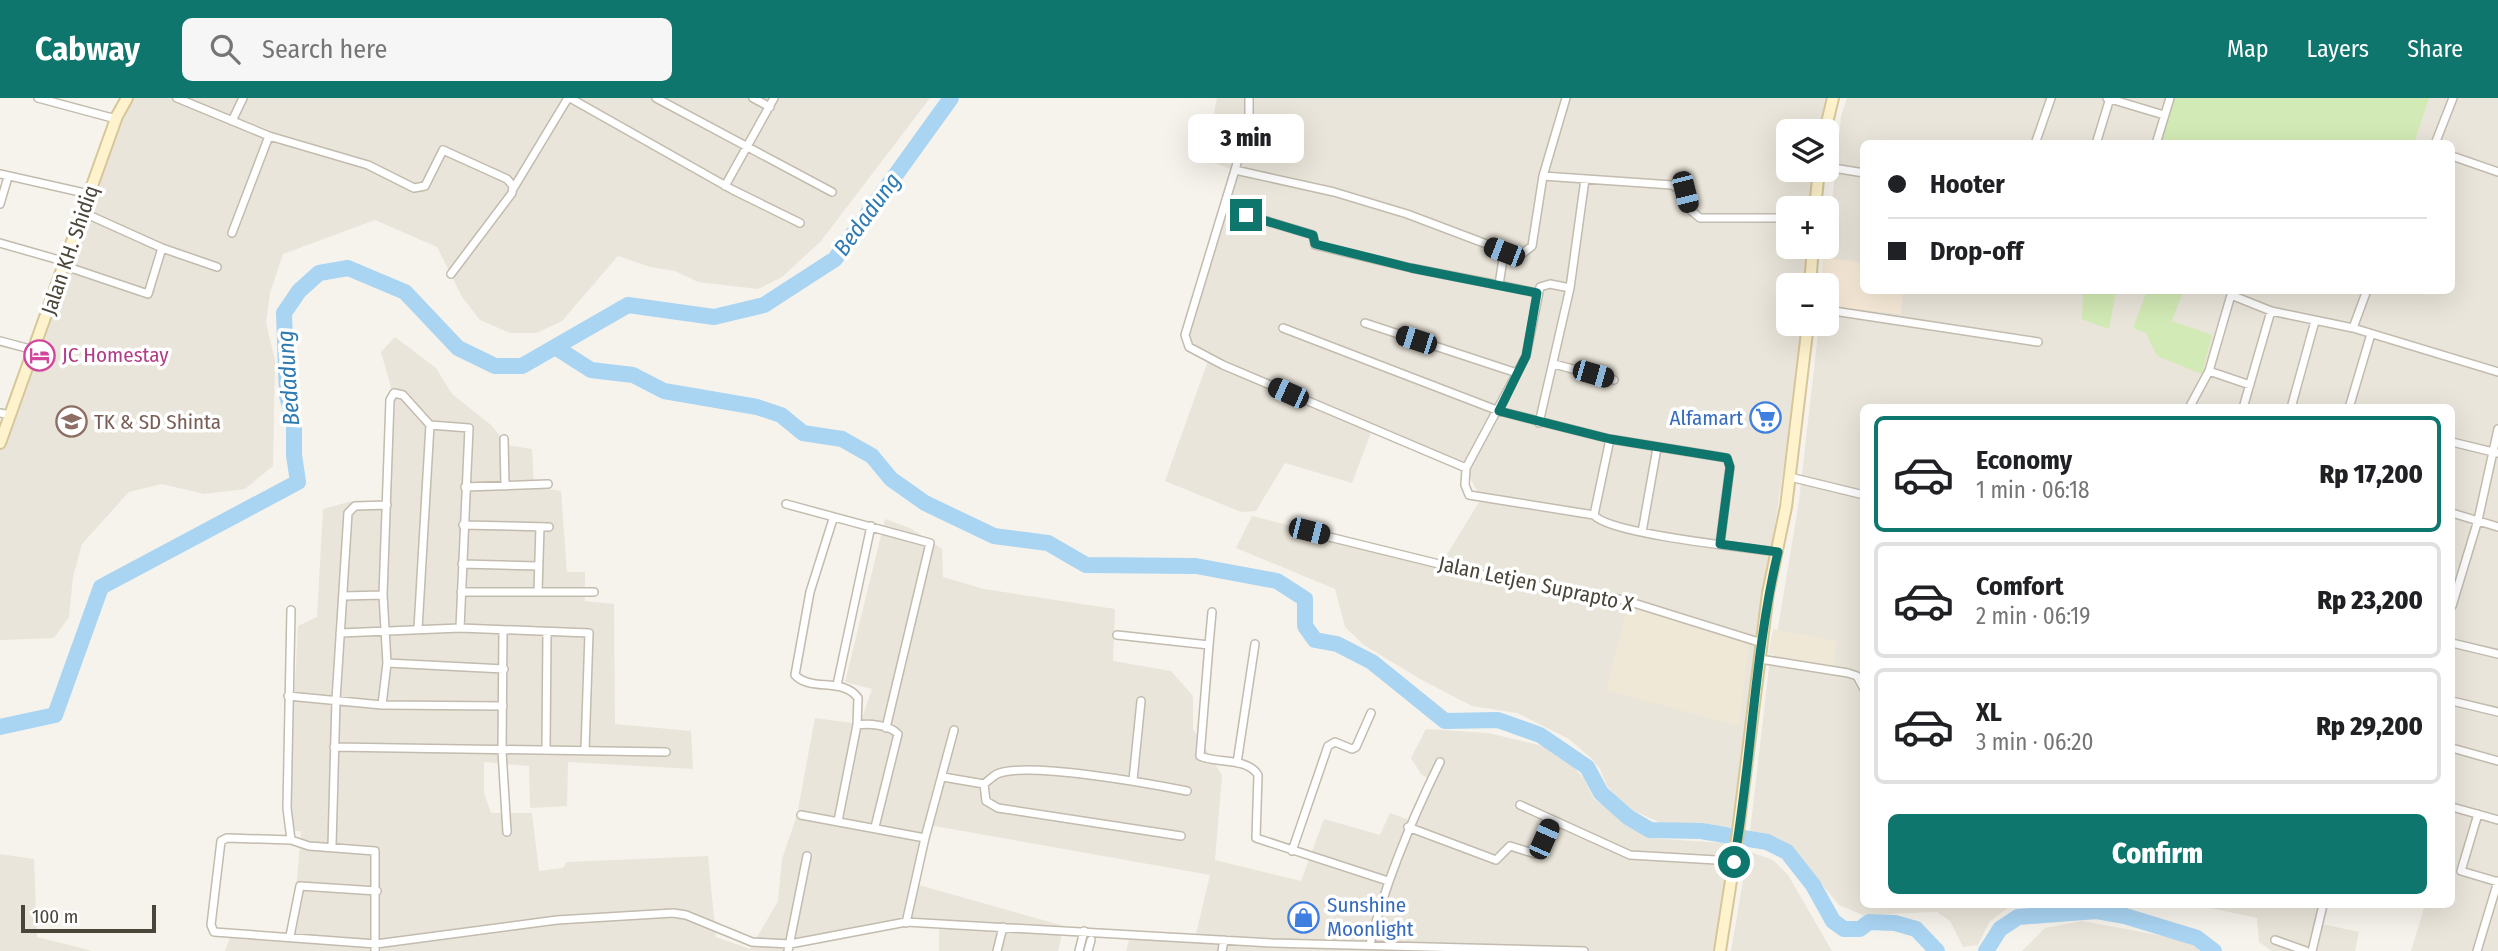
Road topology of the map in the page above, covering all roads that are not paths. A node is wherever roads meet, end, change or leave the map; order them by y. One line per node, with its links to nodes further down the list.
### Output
1 (38, 98): 18 (street)
2 (127, 98): 18 (main road, Jalan KH. Shidiq)
3 (177, 98): 20 (street)
4 (243, 98): 20 (street)
5 (569, 98): 35 (street); 36 (street)
6 (656, 98): 26 (street)
7 (753, 98): 16 (street)
8 (774, 98): 16 (street)
9 (1249, 98): 29 (street)
10 (1566, 98): 33 (street)
11 (1833, 98): 19 (main road)
12 (2051, 98): 22 (street)
13 (2109, 98): 17 (street); 23 (street)
14 (2170, 98): 17 (street)
15 (2453, 98): 25 (street)
16 (770, 107): 26 (street)
17 (2164, 115): 24 (street)
18 (116, 119): 38 (main road, Jalan KH. Shidiq)
19 (1828, 119)
20 (232, 121): 21 (street)
21 (269, 136): 36 (street); 44 (street)
22 (2036, 140)
23 (2097, 140)
24 (2157, 140)
25 (2437, 140)
26 (748, 146): 35 (street); 37 (street)
27 (2455, 157): 31 (street)
28 (1839, 169): 30 (street)
29 (1235, 170): 40 (street); 47 (street)
30 (1860, 172)
31 (2498, 172)
32 (4, 176): 38 (street); 39 (street)
33 (1544, 176): 34 (street); 47 (street)
34 (1585, 179): 42 (street); 52 (street)
35 (725, 186): 43 (street)
36 (513, 189): 50 (street)
37 (832, 192)
38 (89, 194): 41 (main road, Jalan KH. Shidiq)
39 (0, 204)
40 (1224, 208): 51 (street); 88 (street)
41 (82, 212): 46 (street); 48 (main road, Jalan KH. Shidiq)
42 (1776, 218)
43 (800, 223)
44 (232, 233)
45 (0, 243): 48 (street)
46 (162, 248): 48 (street); 49 (street)
47 (1504, 252): 51 (street)
48 (66, 264): 66 (main road, Jalan KH. Shidiq)
49 (217, 267)
50 (451, 274)
51 (1499, 285): 53 (street)
52 (1570, 288): 53 (street); 67 (street)
53 (1537, 293): 70 (street)
54 (2366, 294): 61 (street)
55 (2231, 295): 56 (street); 68 (street)
56 (2270, 311): 58 (street); 72 (street)
57 (1839, 312): 65 (street)
58 (2315, 321): 61 (street); 75 (street)
59 (1365, 323): 70 (street)
60 (1283, 328): 77 (street)
61 (2353, 328): 62 (street)
62 (2371, 334): 69 (street); 76 (street)
63 (1807, 336): 89 (main road)
64 (0, 341): 66 (street)
65 (2038, 342)
66 (34, 350): 78 (main road, Jalan KH. Shidiq)
67 (1554, 364): 71 (street); 79 (street)
68 (2209, 371): 72 (street); 73 (street)
69 (2498, 372)
70 (1517, 373): 77 (street)
71 (1614, 380)
72 (2250, 385): 74 (street)
73 (2191, 404)
74 (2244, 404)
75 (2292, 404)
76 (2350, 404)
77 (1499, 411): 79 (street); 88 (street)
78 (5, 414): 84 (main road, Jalan KH. Shidiq)
79 (1539, 423): 83 (street)
80 (430, 425): 92 (street); 95 (street); 120 (street)
81 (2498, 429): 87 (street)
82 (504, 439): 91 (street)
83 (1610, 439): 86 (street); 97 (street)
84 (0, 443)
85 (2455, 443): 87 (street)
86 (1657, 448): 106 (street); 107 (street)
87 (2496, 453): 99 (street)
88 (1466, 468): 97 (street)
89 (1790, 477): 93 (street); 108 (main road)
90 (548, 484): 91 (street)
91 (505, 486): 92 (street)
92 (465, 487): 100 (street)
93 (1860, 494)
94 (786, 504): 98 (street)
95 (387, 505): 114 (street); 115 (street)
96 (2455, 514): 99 (street)
97 (1594, 515): 106 (street)
98 (833, 519): 101 (street); 135 (street)
99 (2478, 520): 104 (street); 116 (street)
100 (463, 525): 102 (street); 109 (street)
101 (871, 526): 135 (street); 145 (street)
102 (540, 527): 103 (street); 110 (street)
103 (549, 527)
104 (2498, 527)
105 (1309, 531): 127 (street, Jalan Letjen Suprapto X)
106 (1642, 532): 107 (street)
107 (1720, 544): 108 (street)
108 (1778, 552): 127 (main road)
109 (462, 564): 110 (street); 111 (street)
110 (538, 566): 112 (street)
111 (461, 592): 112 (street); 119 (street)
112 (538, 592): 113 (street)
113 (594, 592)
114 (383, 595): 115 (street); 122 (street)
115 (344, 596): 123 (street)
116 (2455, 596)
117 (290, 610): 136 (street)
118 (1212, 611): 129 (street)
119 (460, 628): 120 (street); 121 (street)
120 (418, 629): 122 (street)
121 (503, 630): 124 (street); 133 (street)
122 (383, 631): 123 (street); 132 (street)
123 (340, 632): 137 (street)
124 (547, 632): 148 (street); 150 (street)
125 (1117, 635): 129 (street)
126 (1255, 643): 155 (street)
127 (1762, 643): 131 (main road)
128 (2455, 644): 130 (street)
129 (1209, 645): 155 (street)
130 (2498, 654)
131 (1760, 659): 134 (street); 176 (main road)
132 (387, 663): 133 (street); 140 (street)
133 (504, 669): 141 (street)
134 (1860, 682)
135 (837, 685): 144 (street)
136 (288, 696): 137 (street); 172 (street)
137 (336, 700): 140 (street); 147 (street)
138 (1141, 701): 157 (street)
139 (2455, 702): 142 (street)
140 (382, 705): 141 (street)
141 (503, 706): 151 (street)
142 (2498, 712)
143 (1371, 713): 174 (street)
144 (856, 725): 145 (street); 166 (street)
145 (886, 728): 167 (street)
146 (954, 730): 156 (street)
147 (334, 747): 151 (street); 173 (street)
148 (546, 749): 150 (street); 151 (street)
149 (2455, 749): 153 (street)
150 (585, 750): 152 (street)
151 (502, 751): 169 (street)
152 (666, 752)
153 (2498, 761)
154 (1440, 762): 168 (street)
155 (1237, 763): 174 (street)
156 (943, 777): 158 (street); 171 (street)
157 (1133, 780): 158 (street); 159 (street)
158 (984, 784): 170 (street)
159 (1187, 791)
160 (1520, 805): 164 (street)
161 (2455, 808): 162 (street)
162 (2478, 814): 165 (street); 178 (street)
163 (801, 815): 166 (street)
164 (1553, 820): 168 (street); 176 (street)
165 (2498, 820)
166 (838, 821): 167 (street)
167 (875, 827): 171 (street)
168 (1408, 827): 177 (street)
169 (507, 832)
170 (1181, 836)
171 (925, 838): 181 (street)
172 (291, 840): 173 (street); 184 (street)
173 (332, 846): 179 (street)
174 (1292, 850): 177 (street)
175 (807, 856): 189 (street)
176 (1735, 858): 198 (main road)
177 (1388, 881): 188 (street)
178 (2498, 881): 201 (street)
179 (377, 891): 184 (street); 192 (street)
180 (2322, 908): 200 (street)
181 (906, 923): 182 (street); 189 (street)
182 (1003, 926): 183 (street); 193 (street)
183 (1084, 931): 186 (street); 194 (street)
184 (290, 936): 192 (street)
185 (1091, 940): 195 (street)
186 (1224, 940): 190 (street); 196 (street)
187 (2275, 940): 199 (street)
188 (1370, 944): 191 (street); 197 (street)
189 (789, 947): 192 (street)
190 (1271, 947): 191 (street)
191 (1333, 947)
192 (376, 948)
193 (997, 951)
194 (1079, 951)
195 (1088, 951)
196 (1222, 951)
197 (1584, 951)
198 (1720, 951)
199 (2306, 951)
200 (2312, 951)
201 (2477, 951)

